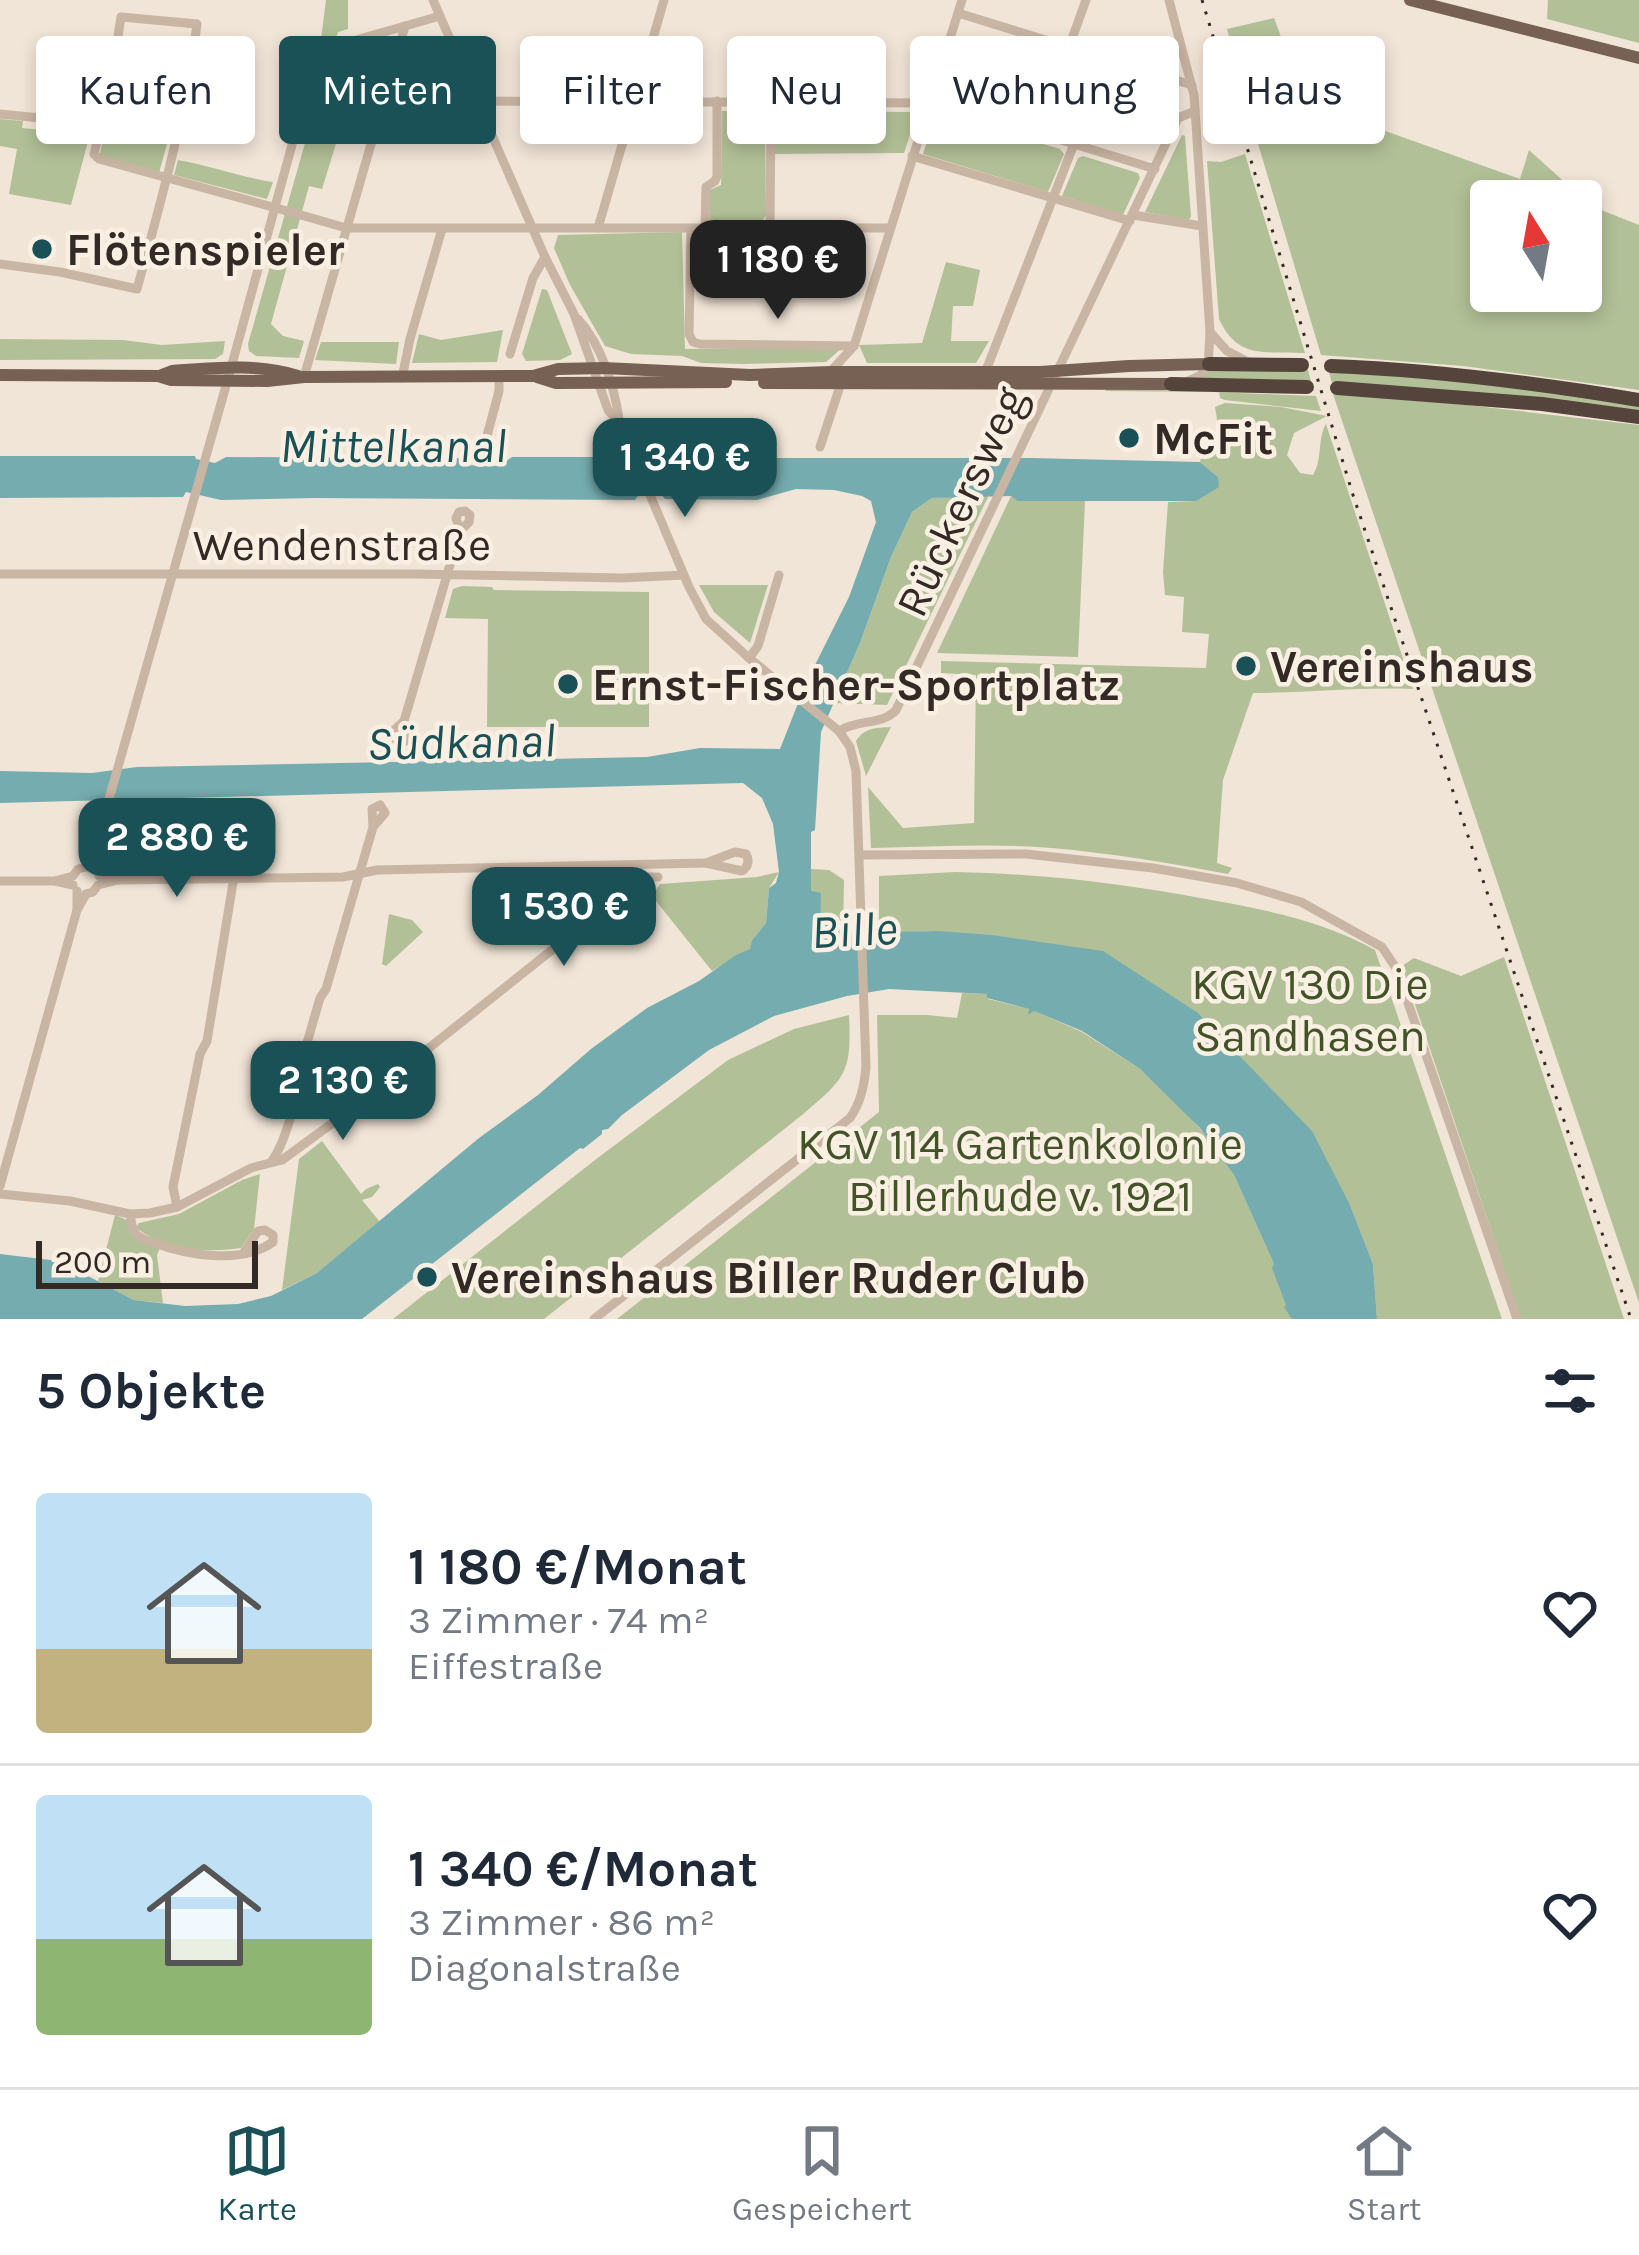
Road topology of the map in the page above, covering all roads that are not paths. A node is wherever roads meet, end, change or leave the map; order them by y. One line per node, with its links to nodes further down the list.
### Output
1 (433, 0): 8 (street)
2 (664, 0): 13 (street)
3 (962, 0): 7 (street)
4 (1086, 0): 16 (street)
5 (1169, 0): 19 (street)
6 (1410, 0): 17 (main road)
7 (958, 14): 14 (street); 15 (street)
8 (440, 16): 9 (street); 12 (street)
9 (405, 26): 38 (street); 41 (street)
10 (118, 36): 11 (street)
11 (196, 36)
12 (448, 36)
13 (653, 36)
14 (951, 36)
15 (1030, 36)
16 (1073, 36)
17 (1639, 58)
18 (1179, 82): 19 (street)
19 (1192, 86): 23 (street)
20 (703, 101): 21 (street)
21 (717, 101): 22 (street); 46 (street)
22 (727, 101)
23 (1195, 111): 35 (street, Rückersweg); 40 (street)
24 (0, 114): 25 (street)
25 (36, 118)
26 (96, 144): 36 (street)
27 (175, 144): 36 (street)
28 (495, 144): 42 (street)
29 (622, 144): 43 (street)
30 (771, 144): 47 (street)
31 (916, 144): 34 (street)
32 (1071, 144): 33 (street)
33 (1074, 145): 35 (street); 37 (street)
34 (912, 156): 37 (street); 44 (street)
35 (1155, 169): 39 (street, Rückersweg)
36 (167, 178): 38 (street); 50 (street)
37 (1053, 197): 39 (street); 61 (street)
38 (274, 207): 41 (street); 62 (street)
39 (1132, 218): 40 (street); 51 (street, Rückersweg)
40 (1202, 226): 52 (street)
41 (346, 228): 45 (street); 65 (street)
42 (532, 228): 43 (street); 45 (street); 49 (street)
43 (598, 228): 48 (street)
44 (889, 228): 47 (street); 53 (street)
45 (442, 229): 68 (street)
46 (705, 229): 47 (street); 48 (street)
47 (770, 229)
48 (691, 230): 53 (street)
49 (545, 257): 54 (street); 64 (street)
50 (0, 264)
51 (1078, 329): 59 (street, Rückersweg); 69 (street, Rückersweg)
52 (1210, 332): 55 (street); 56 (street)
53 (854, 346): 60 (street); 67 (street)
54 (510, 354)
55 (1209, 364): 56 (highway); 59 (main road); 71 (street)
56 (1253, 364): 57 (highway)
57 (1302, 365)
58 (1330, 366): 74 (highway)
59 (1090, 369): 69 (main road)
60 (866, 372): 61 (main road); 67 (main road); 70 (street)
61 (985, 373): 69 (main road)
62 (229, 374): 63 (main road); 65 (main road); 80 (street)
63 (0, 375)
64 (601, 375): 66 (main road); 67 (main road); 81 (street)
65 (304, 377): 68 (main road)
66 (500, 377): 68 (main road); 76 (street)
67 (835, 377): 70 (main road); 77 (street)
68 (403, 378)
69 (1055, 378): 70 (main road); 71 (main road); 86 (street, Rückersweg)
70 (883, 383)
71 (1171, 384): 72 (highway)
72 (1307, 386)
73 (1337, 388): 75 (highway)
74 (1639, 400)
75 (1639, 417)
76 (484, 447)
77 (820, 448)
78 (460, 531): 83 (street)
79 (0, 574): 80 (street, Wendenstraße)
80 (172, 575): 83 (street, Wendenstraße); 90 (street)
81 (684, 575): 83 (street, Wendenstraße); 84 (street)
82 (779, 575): 84 (street)
83 (446, 576): 85 (street)
84 (749, 658): 86 (street)
85 (404, 721)
86 (839, 731): 88 (street)
87 (373, 827): 91 (street)
88 (860, 856): 107 (street); 108 (street)
89 (706, 863): 91 (street)
90 (94, 874): 92 (street); 98 (street); 98 (street)
91 (359, 874): 92 (street); 100 (street)
92 (235, 877): 104 (street)
93 (658, 877): 97 (street)
94 (600, 878): 96 (street); 97 (street); 99 (street)
95 (0, 881): 98 (street)
96 (577, 881)
97 (643, 881): 99 (street)
98 (77, 886): 103 (street)
99 (612, 907): 101 (street)
100 (283, 1144): 101 (street); 102 (street)
101 (296, 1151): 102 (street)
102 (268, 1164): 104 (street)
103 (0, 1190): 105 (street)
104 (177, 1207): 105 (street)
105 (130, 1214): 106 (street)
106 (244, 1252)
107 (594, 1319)
108 (1516, 1319)

